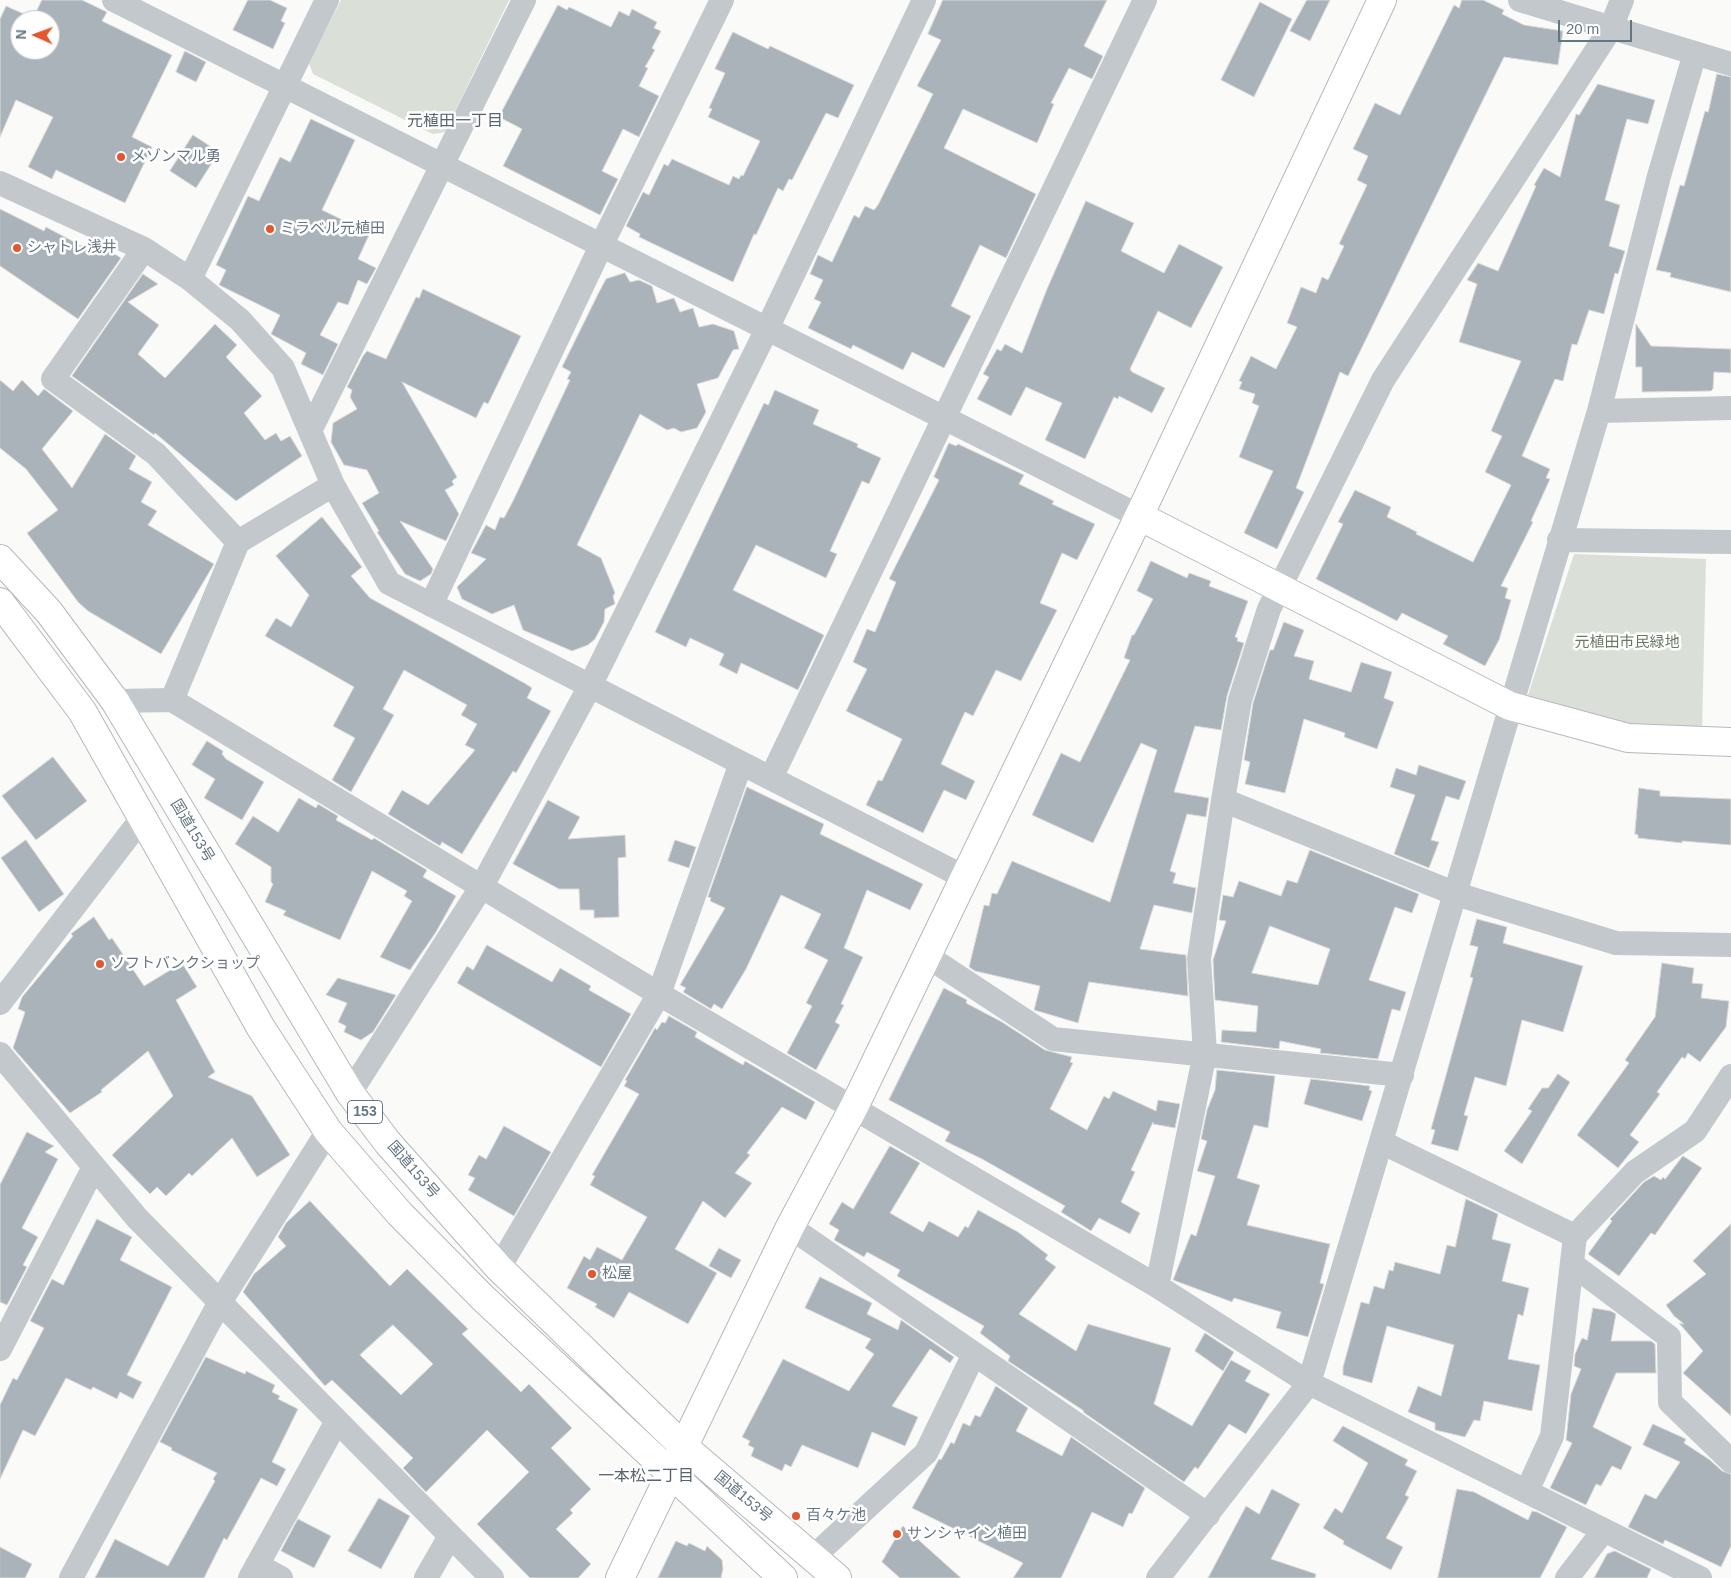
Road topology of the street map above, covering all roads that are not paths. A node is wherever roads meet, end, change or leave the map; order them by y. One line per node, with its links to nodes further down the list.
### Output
1 (114, 0): 13 (street)
2 (327, 0): 13 (street)
3 (524, 0): 14 (street)
4 (722, 0): 16 (street)
5 (924, 0): 19 (street)
6 (1145, 0): 22 (street)
7 (1382, 0): 25 (main road)
8 (1520, 0): 10 (street)
9 (1622, 0): 10 (street)
10 (1611, 28): 11 (street); 30 (street)
11 (1695, 53): 12 (street); 21 (street)
12 (1731, 64)
13 (286, 87): 14 (street); 18 (street)
14 (442, 165): 16 (street); 23 (street)
15 (0, 182): 17 (street)
16 (601, 246): 19 (street); 32 (street)
17 (144, 249): 18 (street); 27 (street)
18 (190, 279): 23 (street)
19 (767, 329): 22 (street); 33 (street)
20 (1731, 408): 21 (street)
21 (1599, 411): 26 (street)
22 (944, 418): 25 (street); 39 (street)
23 (311, 429): 24 (street)
24 (333, 485): 27 (street); 32 (street)
25 (1139, 516): 30 (main road); 42 (main road)
26 (1560, 540): 28 (street); 36 (street)
27 (238, 542): 34 (street)
28 (1731, 542)
29 (0, 559): 35 (main road, 国道153号 / 153)
30 (1279, 589): 36 (main road); 40 (street)
31 (0, 602): 41 (main road, 国道153号 / 153)
32 (431, 605): 33 (street)
33 (590, 686): 38 (street); 43 (street)
34 (172, 700): 35 (street); 43 (street)
35 (115, 701): 53 (main road, 国道153号 / 153)
36 (1510, 706): 37 (main road); 44 (street)
37 (1731, 742)
38 (741, 763): 39 (street); 47 (street)
39 (771, 778): 42 (street)
40 (1222, 800): 44 (street); 49 (street)
41 (143, 817): 48 (street); 55 (main road, 国道153号 / 153)
42 (964, 877): 46 (main road)
43 (482, 886): 47 (street); 53 (street)
44 (1456, 894): 45 (street); 51 (street)
45 (1731, 945)
46 (927, 956): 49 (street); 54 (main road)
47 (659, 994): 54 (street); 61 (street)
48 (0, 1003)
49 (1205, 1053): 51 (street); 62 (street)
50 (0, 1054): 57 (street)
51 (1402, 1075): 56 (street)
52 (1731, 1076): 59 (street)
53 (350, 1093): 61 (main road, 国道153号 / 153)
54 (854, 1107): 58 (main road); 62 (street)
55 (328, 1131): 63 (street); 70 (main road, 国道153号 / 153)
56 (1381, 1142): 59 (street); 66 (street)
57 (94, 1167): 63 (street); 64 (street)
58 (790, 1227): 65 (street); 68 (main road)
59 (1575, 1236): 60 (street)
60 (1572, 1264): 69 (street); 71 (street)
61 (500, 1268): 68 (main road, 国道153号 / 153)
62 (1157, 1286): 66 (street)
63 (220, 1302): 67 (street); 77 (street)
64 (0, 1349)
65 (974, 1354): 72 (street); 75 (street)
66 (1309, 1383): 71 (street); 72 (street)
67 (337, 1421): 74 (street); 76 (street)
68 (684, 1447): 70 (main road); 75 (main road, 国道153号 / 153)
69 (1731, 1461)
70 (670, 1474): 81 (main road); 82 (main road, 国道153号 / 153)
71 (1527, 1491): 73 (street)
72 (1208, 1515): 84 (street)
73 (1604, 1530): 85 (street); 86 (street)
74 (450, 1536): 79 (street); 80 (street)
75 (813, 1557): 83 (main road, 国道153号 / 153)
76 (254, 1572): 78 (street)
77 (71, 1578)
78 (281, 1578)
79 (426, 1578)
80 (492, 1578)
81 (620, 1578)
82 (784, 1578)
83 (837, 1578)
84 (1158, 1578)
85 (1567, 1578)
86 (1700, 1578)

